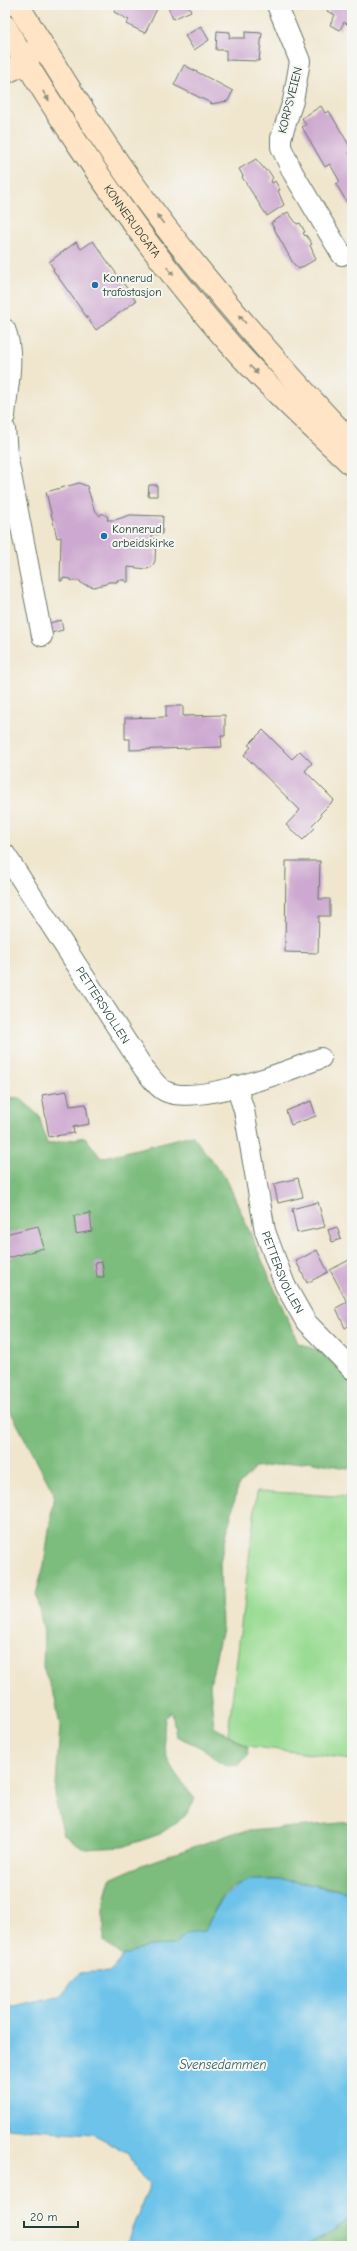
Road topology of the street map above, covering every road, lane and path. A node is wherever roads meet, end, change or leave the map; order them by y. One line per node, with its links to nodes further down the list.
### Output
1 (18, 5): 4 (main road, KONNERUDGATA)
2 (277, 5): 7 (street, KORPSVEIEN)
3 (8, 38): 4 (main road); 5 (main road, KONNERUDGATA)
4 (40, 42): 5 (main road); 11 (main road, KONNERUDGATA, one-way to 4)
5 (25, 64): 6 (main road); 12 (main road, KONNERUDGATA, one-way to 12)
6 (5, 73)
7 (342, 255)
8 (5, 329): 9 (street)
9 (5, 416)
10 (5, 429): 13 (street)
11 (352, 443)
12 (352, 465)
13 (42, 636)
14 (5, 854): 16 (street, PETTERSVOLLEN)
15 (321, 1058): 16 (street, PETTERSVOLLEN)
16 (236, 1086): 17 (street, PETTERSVOLLEN)
17 (352, 1369)

